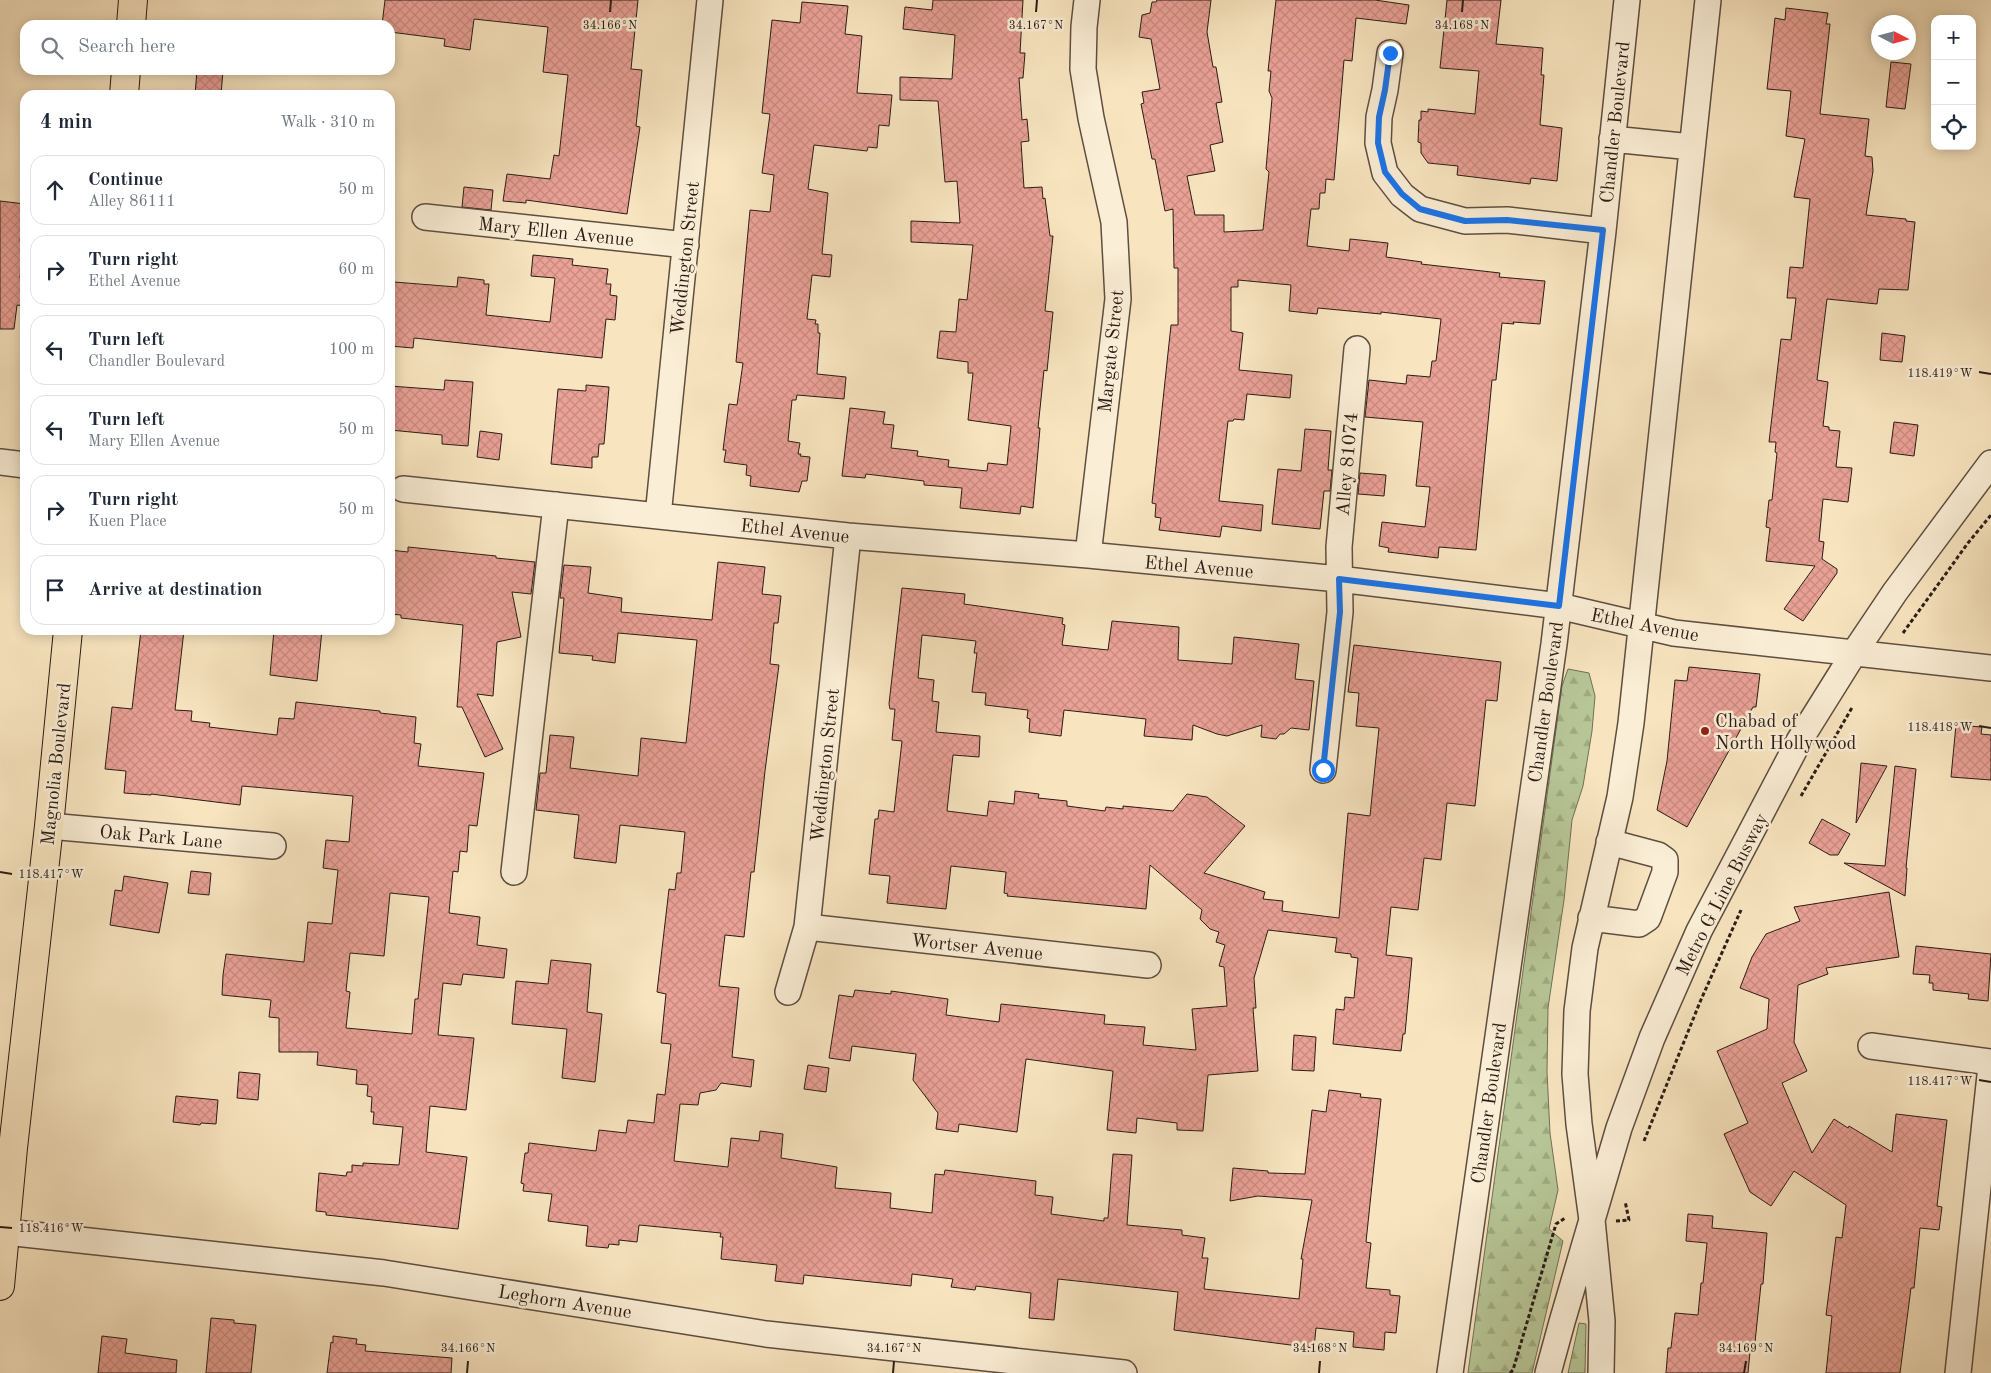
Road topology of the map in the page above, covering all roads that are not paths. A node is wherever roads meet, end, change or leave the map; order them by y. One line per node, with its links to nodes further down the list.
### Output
1 (133, 0): 6 (main road)
2 (710, 0): 14 (street, Weddington Street)
3 (1087, 0): 23 (street, Margate Street)
4 (1627, 0): 10 (street, Chandler Boulevard)
5 (1708, 0): 11 (street)
6 (131, 20)
7 (1390, 53): 13 (street)
8 (126, 75): 9 (main road)
9 (124, 90)
10 (1612, 139): 11 (street); 13 (street, Chandler Boulevard)
11 (1692, 147): 26 (street)
12 (426, 217): 14 (street, Mary Ellen Avenue)
13 (1603, 230): 25 (street, Chandler Boulevard)
14 (686, 245): 21 (street, Weddington Street)
15 (1357, 349): 24 (street, Alley 81074)
16 (0, 462): 18 (street)
17 (1991, 463): 28 (street, Metro G Line Busway)
18 (20, 464)
19 (403, 489): 20 (street, Ethel Avenue)
20 (556, 505): 21 (street, Ethel Avenue); 34 (street)
21 (658, 516): 22 (street, Ethel Avenue)
22 (848, 536): 23 (street, Ethel Avenue); 36 (street, Weddington Street)
23 (1088, 555): 24 (street, Ethel Avenue)
24 (1339, 579): 25 (street, Ethel Avenue); 30 (street, Alley 81074)
25 (1559, 606): 26 (street, Ethel Avenue); 46 (street, Chandler Boulevard)
26 (1641, 626): 28 (street, Ethel Avenue); 32 (street)
27 (68, 635): 31 (main road, Magnolia Boulevard)
28 (1854, 653): 29 (street, Ethel Avenue); 42 (street, Metro G Line Busway)
29 (1991, 668)
30 (1323, 770)
31 (49, 826): 33 (street, Oak Park Lane); 43 (main road, Magnolia Boulevard)
32 (1610, 842): 35 (street); 35 (street)
33 (273, 846)
34 (514, 872)
35 (1591, 918): 42 (street)
36 (807, 927): 37 (street, Wortser Avenue); 38 (street, Weddington Street)
37 (1148, 965)
38 (788, 992)
39 (1871, 1046): 40 (street)
40 (1991, 1062)
41 (1991, 1066): 49 (street)
42 (1580, 1219): 47 (street, Metro G Line Busway); 48 (street)
43 (6, 1232): 44 (main road, Magnolia Boulevard); 45 (street, Leghorn Avenue)
44 (0, 1286)
45 (1124, 1373)
46 (1450, 1373)
47 (1548, 1373)
48 (1601, 1373)
49 (1958, 1373)

